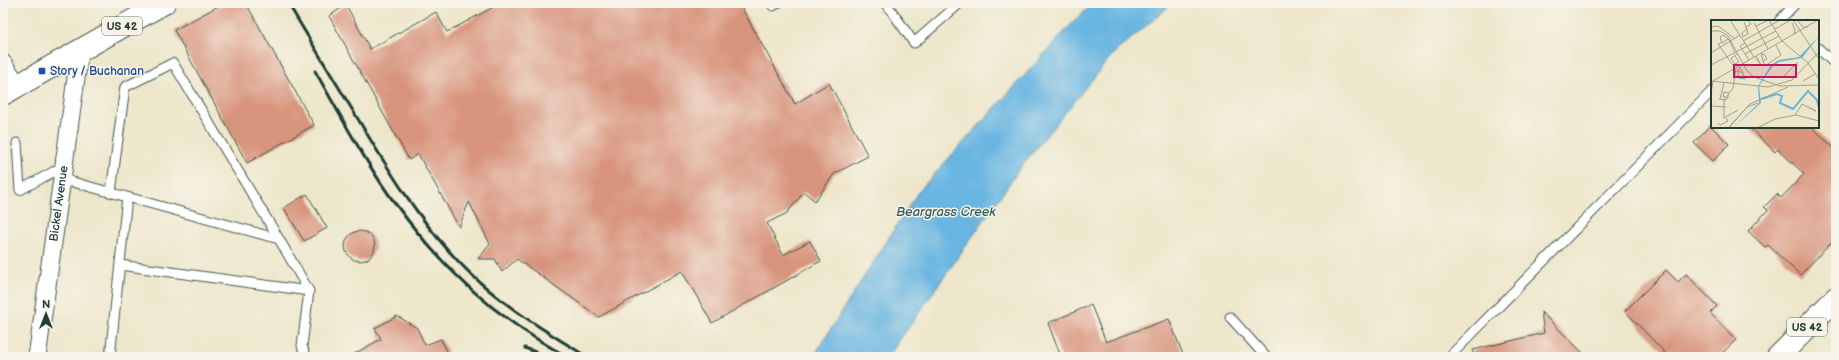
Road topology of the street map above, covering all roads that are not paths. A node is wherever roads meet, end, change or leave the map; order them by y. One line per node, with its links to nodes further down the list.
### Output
1 (164, 3): 9 (main road, US 42)
2 (771, 3): 3 (lane)
3 (778, 3)
4 (886, 3): 5 (lane)
5 (960, 3)
6 (1796, 3): 7 (lane)
7 (1782, 20)
8 (1819, 49): 11 (lane)
9 (80, 50): 12 (main road, US 42); 15 (street, Bickel Avenue)
10 (3, 63): 12 (street)
11 (1836, 65)
12 (10, 89)
13 (1711, 92): 28 (lane)
14 (17, 143): 15 (lane)
15 (63, 173): 16 (lane); 24 (street, Bickel Avenue)
16 (111, 192): 17 (lane); 18 (lane)
17 (127, 196): 18 (lane); 19 (lane)
18 (279, 239): 20 (lane)
19 (120, 265): 20 (lane); 25 (lane)
20 (309, 290): 26 (lane)
21 (1836, 298): 23 (main road, US 42)
22 (1230, 317): 27 (lane)
23 (1785, 354)
24 (38, 357)
25 (110, 357)
26 (306, 357)
27 (1266, 357)
28 (1449, 357)

